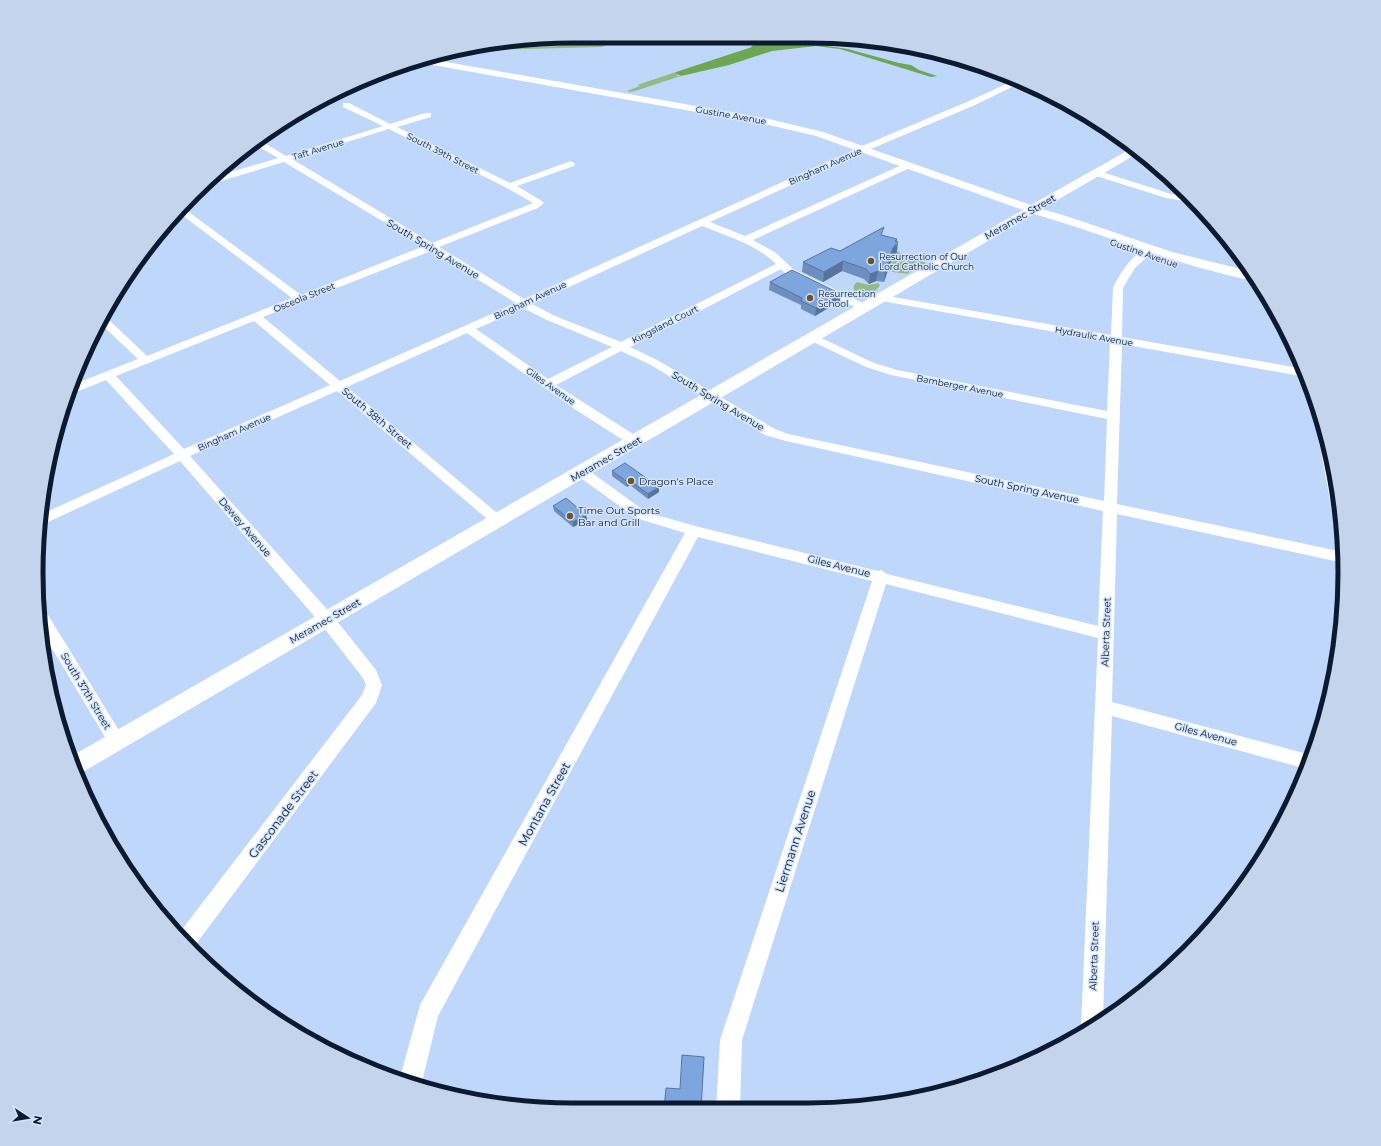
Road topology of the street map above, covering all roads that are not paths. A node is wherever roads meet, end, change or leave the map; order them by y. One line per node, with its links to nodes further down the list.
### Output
1 (432, 62): 7 (street, Gustine Avenue)
2 (1013, 84): 7 (street, Bingham Avenue)
3 (346, 105): 5 (street, South 39th Street)
4 (428, 116): 5 (street, Taft Avenue)
5 (390, 127): 9 (street, Taft Avenue); 14 (street, South 39th Street)
6 (262, 145): 9 (street, South Spring Avenue)
7 (863, 148): 11 (street, Gustine Avenue); 19 (street, Bingham Avenue)
8 (1131, 153): 12 (street, Meramec Street)
9 (285, 159): 13 (street, Taft Avenue); 21 (street, South Spring Avenue)
10 (571, 164): 14 (street)
11 (909, 165): 17 (street, Gustine Avenue); 20 (street)
12 (1096, 173): 15 (street); 17 (street, Meramec Street)
13 (220, 178)
14 (510, 186): 16 (street, South 39th Street)
15 (1184, 199)
16 (539, 203): 21 (street, Osceola Street)
17 (1033, 210): 22 (street, Gustine Avenue); 26 (street, Meramec Street)
18 (185, 213): 27 (street)
19 (701, 222): 20 (street); 28 (street, Bingham Avenue)
20 (745, 240): 23 (street)
21 (430, 247): 27 (street, Osceola Street); 28 (street, South Spring Avenue)
22 (1148, 251): 24 (street, Gustine Avenue); 25 (street, Gustine Avenue); 34 (street, Alberta Street)
23 (781, 265): 29 (street); 35 (street, Kingsland Court)
24 (1246, 275)
25 (1250, 281)
26 (882, 298): 29 (street, Meramec Street); 34 (street, Hydraulic Avenue)
27 (300, 299): 30 (street, Osceola Street)
28 (522, 303): 32 (street, Bingham Avenue); 35 (street, South Spring Avenue)
29 (865, 308): 33 (street, Meramec Street)
30 (255, 316): 36 (street, Osceola Street); 40 (street, South 38th Street)
31 (106, 323): 36 (street)
32 (468, 329): 39 (street, Giles Avenue); 40 (street, Bingham Avenue)
33 (813, 338): 42 (street, Meramec Street); 43 (street, Bamberger Avenue)
34 (1116, 340): 37 (street, Hydraulic Avenue); 43 (street, Alberta Street)
35 (620, 346): 39 (street, Kingsland Court); 42 (street, South Spring Avenue)
36 (145, 360): 38 (street, Osceola Street)
37 (1299, 372)
38 (108, 375): 41 (street, Osceola Street); 45 (street, Dewey Avenue)
39 (548, 384): 44 (street, Giles Avenue)
40 (339, 386): 45 (street, Bingham Avenue); 49 (street, South 38th Street)
41 (77, 387)
42 (712, 397): 44 (street, Meramec Street); 47 (street, South Spring Avenue)
43 (1113, 416): 47 (street, Alberta Street)
44 (636, 442): 46 (street, Meramec Street)
45 (182, 455): 48 (street, Bingham Avenue); 53 (street, Dewey Avenue)
46 (583, 473): 49 (street, Meramec Street); 50 (street, Giles Avenue)
47 (1109, 507): 51 (street, South Spring Avenue); 55 (street, Alberta Street)
48 (46, 518)
49 (498, 521): 53 (street, Meramec Street)
50 (694, 531): 52 (street, Giles Avenue); 63 (street, Montana Street)
51 (1338, 557)
52 (881, 576): 55 (street, Giles Avenue); 64 (street, Liermann Avenue)
53 (327, 620): 56 (street, Dewey Avenue); 58 (street, Meramec Street)
54 (46, 626): 58 (street, South 37th Street)
55 (1107, 634): 57 (street, Alberta Street)
56 (374, 685): 61 (street, Gasconade Street)
57 (1103, 707): 59 (street, Giles Avenue); 62 (street, Alberta Street)
58 (117, 742): 60 (street, Meramec Street)
59 (1304, 761)
60 (79, 764)
61 (189, 938)
62 (1092, 1020)
63 (411, 1078)
64 (728, 1103)

